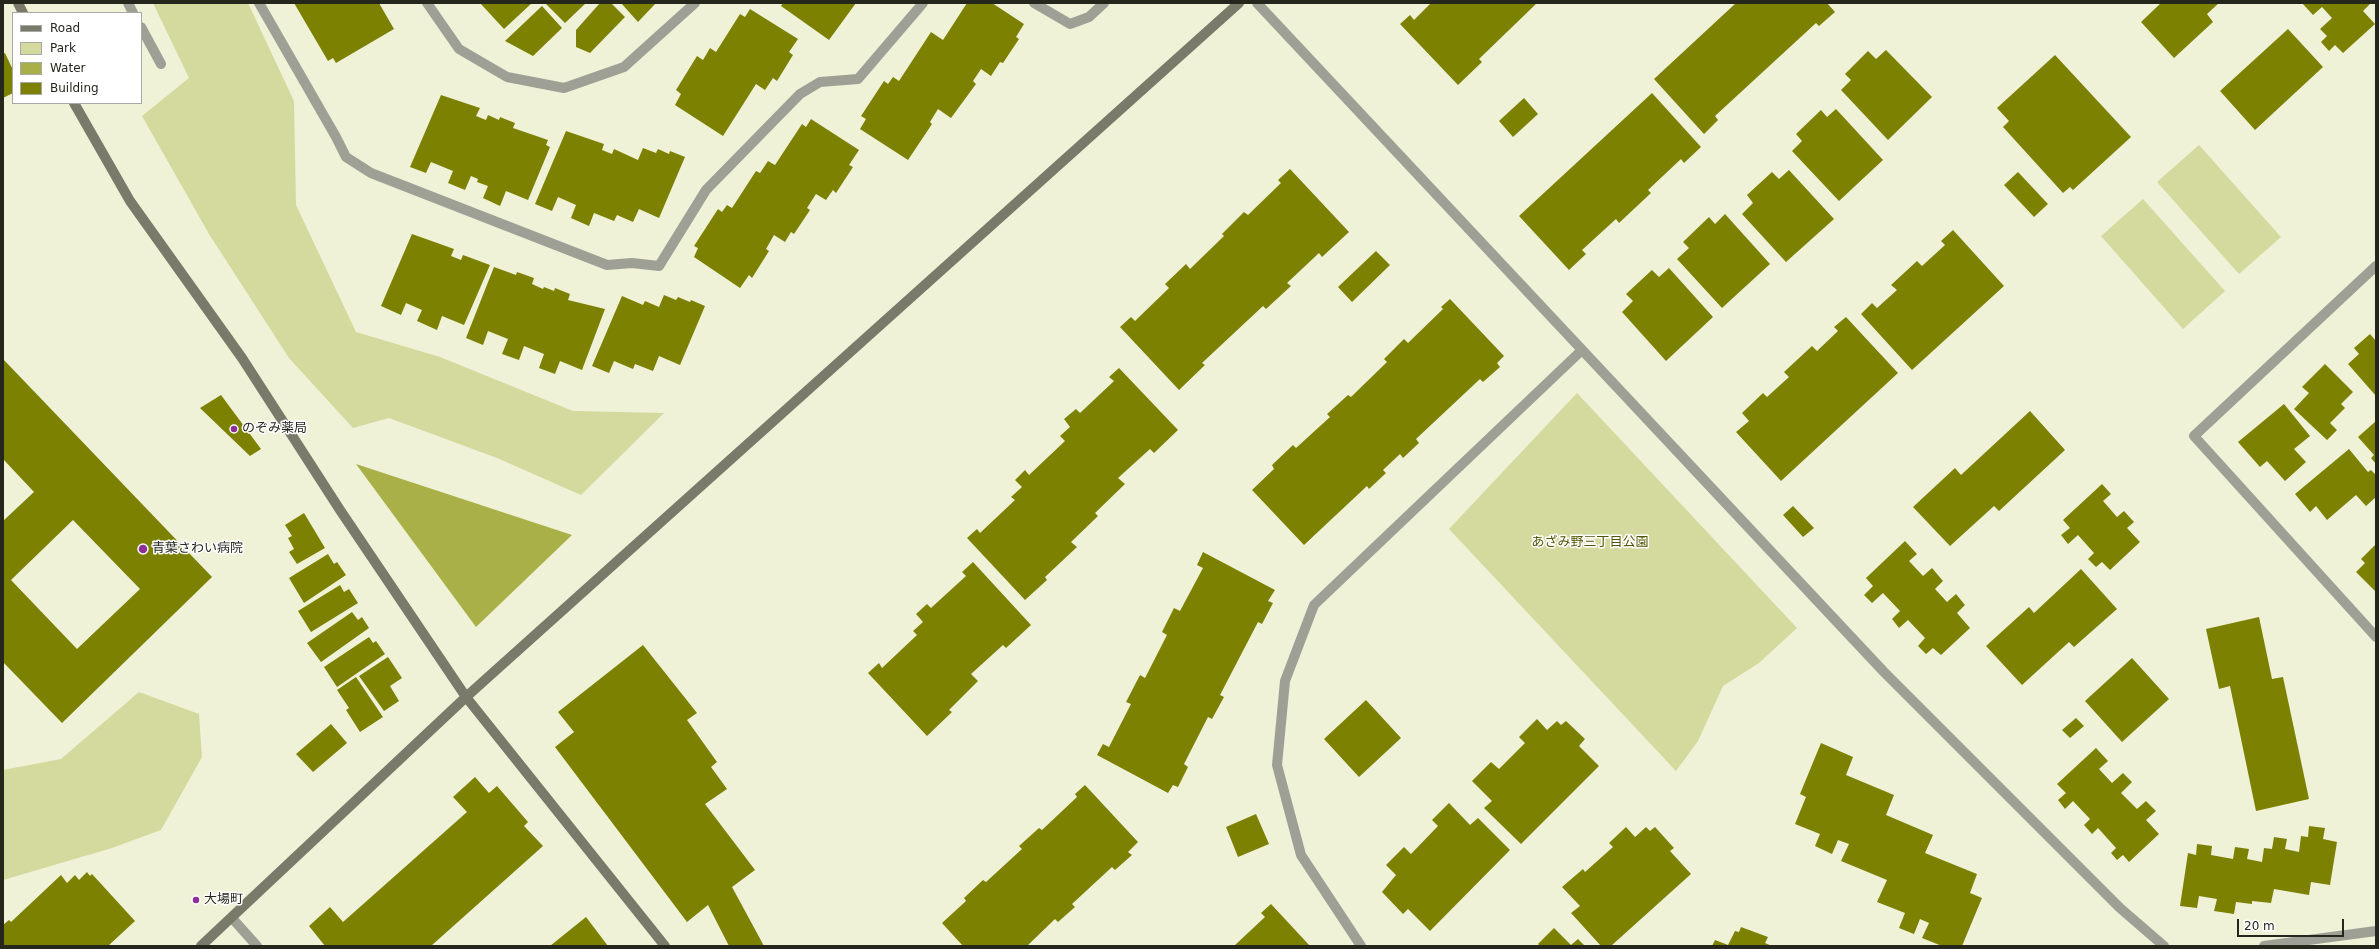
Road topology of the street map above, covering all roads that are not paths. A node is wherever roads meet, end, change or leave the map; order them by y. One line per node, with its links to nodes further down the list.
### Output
1 (18, 3): 11 (street)
2 (128, 3): 12 (street)
3 (259, 3): 6 (street)
4 (427, 3): 5 (street)
5 (695, 3)
6 (923, 3)
7 (1034, 3): 8 (street)
8 (1104, 3)
9 (1239, 3): 19 (street)
10 (1257, 3): 17 (street)
11 (22, 12)
12 (132, 12)
13 (142, 29): 14 (street)
14 (161, 64)
15 (75, 104): 19 (street)
16 (2376, 266): 18 (street)
17 (1582, 350): 25 (street); 26 (street)
18 (2376, 637)
19 (466, 697): 20 (street); 24 (street)
20 (232, 918): 22 (street); 23 (street)
21 (2376, 931): 27 (street)
22 (202, 946)
23 (257, 946)
24 (665, 946)
25 (1361, 946)
26 (2164, 946)
27 (2264, 946)

